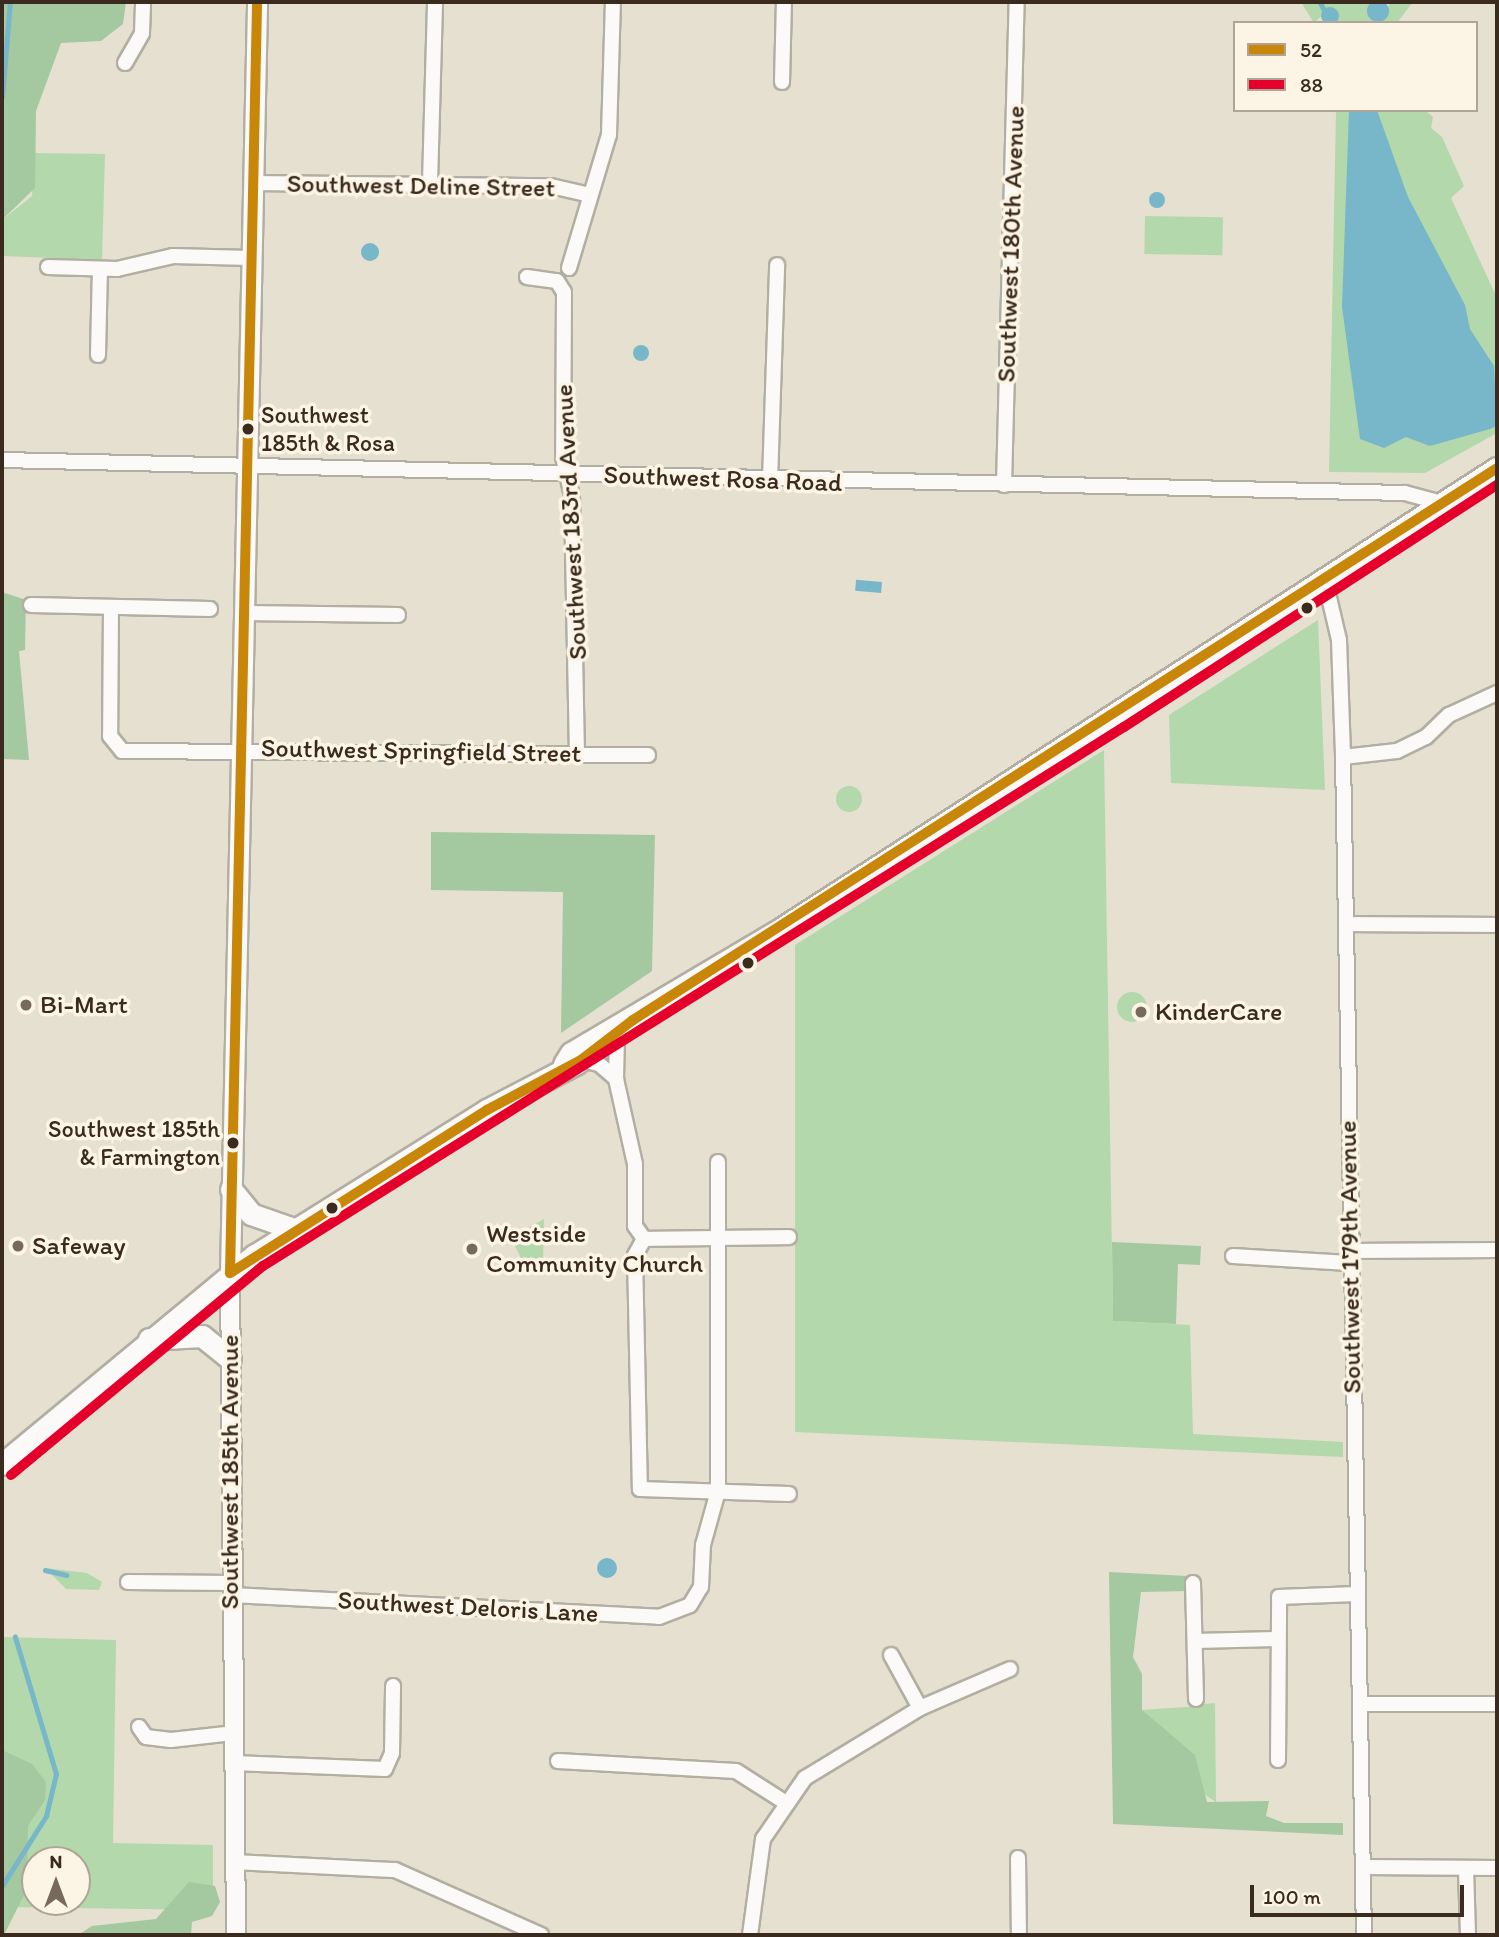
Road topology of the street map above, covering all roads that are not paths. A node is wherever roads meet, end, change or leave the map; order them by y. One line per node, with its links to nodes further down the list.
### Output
1 (143, 2): 7 (street)
2 (257, 2): 9 (main road, Southwest 185th Avenue)
3 (435, 2): 10 (street)
4 (613, 2): 11 (street)
5 (784, 2): 8 (street)
6 (1017, 2): 24 (street, Southwest 180th Avenue)
7 (125, 63)
8 (782, 82)
9 (252, 183): 10 (street, Southwest Deline Street); 12 (main road, Southwest 185th Avenue)
10 (430, 183): 11 (street, Southwest Deline Street)
11 (589, 195): 16 (street)
12 (250, 258): 15 (street); 20 (main road, Southwest 185th Avenue)
13 (777, 265): 23 (street)
14 (48, 267): 15 (street)
15 (100, 268): 18 (street)
16 (569, 268)
17 (527, 277): 22 (street, Southwest 183rd Avenue)
18 (98, 355)
19 (2, 460): 20 (street, Southwest Rosa Road)
20 (244, 463): 22 (street, Southwest Rosa Road); 30 (main road, Southwest 185th Avenue)
21 (1497, 468): 25 (main road)
22 (567, 475): 23 (street, Southwest Rosa Road); 34 (street, Southwest 183rd Avenue)
23 (769, 481): 24 (street, Southwest Rosa Road)
24 (1004, 485): 25 (street, Southwest Rosa Road)
25 (1442, 503): 26 (main road)
26 (1324, 587): 36 (street, Southwest 179th Avenue); 39 (main road)
27 (31, 605): 28 (street)
28 (111, 608): 29 (street); 33 (street, Southwest Springfield Street)
29 (210, 609)
30 (243, 613): 31 (street); 33 (main road, Southwest 185th Avenue)
31 (398, 615)
32 (1497, 693): 36 (street)
33 (241, 748): 34 (street, Southwest Springfield Street); 44 (main road, Southwest 185th Avenue)
34 (577, 753): 35 (street, Southwest Springfield Street)
35 (648, 755)
36 (1343, 757): 37 (street, Southwest 179th Avenue)
37 (1347, 924): 38 (street); 51 (street, Southwest 179th Avenue)
38 (1497, 925)
39 (633, 1020): 40 (main road); 41 (main road)
40 (617, 1037): 41 (main road); 42 (street)
41 (573, 1062): 42 (street); 45 (main road)
42 (616, 1079): 48 (street)
43 (718, 1162): 47 (street)
44 (231, 1189): 45 (main road); 52 (main road, Southwest 185th Avenue)
45 (294, 1229): 52 (main road)
46 (789, 1237): 47 (street)
47 (718, 1238): 48 (street); 56 (street)
48 (644, 1239): 56 (street)
49 (1497, 1250): 51 (street)
50 (1233, 1256): 51 (street)
51 (1349, 1257): 61 (street, Southwest 179th Avenue)
52 (230, 1273): 53 (main road); 54 (street, Southwest 185th Avenue)
53 (149, 1339): 54 (main road); 55 (main road)
54 (230, 1359): 60 (street, Southwest 185th Avenue)
55 (2, 1464)
56 (718, 1491): 57 (street); 60 (street, Southwest Deloris Lane)
57 (789, 1494)
58 (128, 1583): 60 (street, Southwest Deloris Lane)
59 (1193, 1583): 63 (street)
60 (231, 1589): 72 (street, Southwest 185th Avenue)
61 (1356, 1594): 62 (street); 68 (street, Southwest 179th Avenue)
62 (1276, 1639): 63 (street); 73 (street)
63 (1195, 1641): 67 (street)
64 (891, 1655): 70 (street)
65 (1010, 1669): 70 (street)
66 (393, 1686): 75 (street)
67 (1196, 1699)
68 (1360, 1704): 69 (street); 79 (street, Southwest 179th Avenue)
69 (1497, 1704)
70 (920, 1708): 76 (street)
71 (139, 1727): 72 (street)
72 (233, 1732): 75 (street, Southwest 185th Avenue)
73 (1278, 1760)
74 (558, 1761): 76 (street)
75 (233, 1763): 78 (street, Southwest 185th Avenue)
76 (783, 1801): 84 (street)
77 (1018, 1857): 85 (street)
78 (236, 1862): 82 (street, Southwest 185th Avenue); 83 (street)
79 (1364, 1867): 80 (street); 86 (street, Southwest 179th Avenue)
80 (1466, 1868): 81 (street); 87 (street)
81 (1497, 1868)
82 (236, 1935)
83 (541, 1935)
84 (750, 1935)
85 (1019, 1935)
86 (1364, 1935)
87 (1468, 1935)

